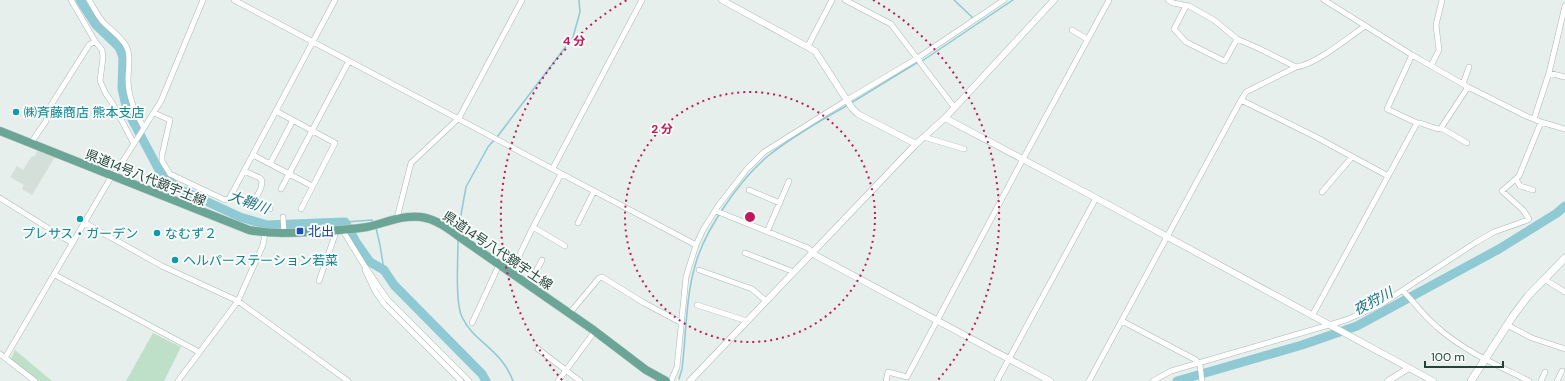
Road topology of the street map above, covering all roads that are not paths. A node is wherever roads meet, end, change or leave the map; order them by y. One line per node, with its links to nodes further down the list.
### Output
1 (71, 0): 24 (street)
2 (203, 0): 41 (street)
3 (234, 0): 25 (street)
4 (334, 0): 25 (street)
5 (522, 0): 42 (street)
6 (642, 0): 63 (street)
7 (722, 0): 26 (street)
8 (832, 0): 26 (street)
9 (845, 0): 28 (street)
10 (1004, 0): 28 (street)
11 (1054, 0): 39 (street)
12 (1109, 0): 22 (street)
13 (1168, 0): 18 (street)
14 (1193, 0): 18 (street)
15 (1324, 0): 20 (street)
16 (1442, 0): 30 (street)
17 (89, 1): 49 (street)
18 (1187, 6): 23 (street); 23 (street)
19 (1565, 6): 33 (street)
20 (1364, 26): 27 (street); 31 (street)
21 (1072, 30): 22 (street)
22 (1087, 39): 61 (street)
23 (1237, 39): 31 (street)
24 (95, 41): 54 (street); 55 (street)
25 (313, 41): 29 (street); 40 (street)
26 (808, 46): 38 (street)
27 (1412, 55): 30 (street); 47 (street)
28 (916, 59): 38 (street); 39 (street)
29 (349, 61): 42 (street); 51 (street)
30 (1431, 66): 35 (street)
31 (1296, 67): 37 (street)
32 (1469, 67): 35 (street)
33 (1549, 73): 34 (street); 44 (street)
34 (1565, 77)
35 (1463, 84): 36 (street)
36 (1468, 87): 44 (street); 48 (street)
37 (1241, 100): 60 (street); 95 (street)
38 (849, 103): 57 (street); 84 (street)
39 (954, 107): 43 (street)
40 (276, 111): 45 (street); 59 (street)
41 (154, 113): 49 (street); 77 (street)
42 (459, 118): 63 (street); 86 (street)
43 (944, 118): 53 (street); 61 (street)
44 (1534, 119): 46 (street)
45 (293, 120): 51 (street); 62 (street)
46 (1541, 122): 50 (street); 69 (street)
47 (1417, 123): 48 (street); 68 (street)
48 (1440, 128): 56 (street)
49 (143, 129): 54 (street)
50 (1565, 129)
51 (312, 130): 65 (street); 71 (street)
52 (0, 131): 55 (main road, 県道14号八代鏡宇土線)
53 (924, 137): 57 (street); 58 (street)
54 (135, 142): 67 (street)
55 (31, 143): 67 (main road, 県道14号八代鏡宇土線)
56 (1467, 143)
57 (916, 144): 99 (street)
58 (964, 149)
59 (253, 155): 62 (street); 64 (street)
60 (1352, 157): 68 (street); 76 (street)
61 (1022, 159): 79 (street); 119 (street)
62 (270, 164): 65 (street)
63 (553, 168): 66 (street)
64 (244, 171): 77 (street); 81 (street)
65 (289, 174): 71 (street); 72 (street)
66 (561, 174): 75 (street); 89 (street)
67 (113, 176): 87 (street); 94 (main road, 県道14号八代鏡宇土線)
68 (1388, 176): 118 (street)
69 (1516, 179): 74 (street); 112 (street)
70 (789, 181): 80 (street)
71 (312, 186): 83 (street)
72 (281, 189)
73 (749, 190): 80 (street)
74 (1533, 190)
75 (594, 191): 88 (street); 97 (street)
76 (1322, 192)
77 (231, 196): 81 (street)
78 (0, 198): 96 (street)
79 (1096, 198): 95 (street); 132 (street)
80 (780, 202): 93 (street)
81 (253, 204): 82 (street)
82 (270, 209)
83 (301, 209)
84 (718, 212): 93 (street); 97 (street)
85 (283, 217): 90 (street)
86 (397, 218): 92 (main road, 県道14号八代鏡宇土線); 103 (main road, 県道14号八代鏡宇土線)
87 (85, 223): 96 (street); 114 (street)
88 (578, 223)
89 (534, 227): 98 (street); 107 (street)
90 (284, 231): 91 (main road, 県道14号八代鏡宇土線); 94 (main road, 県道14号八代鏡宇土線)
91 (334, 231): 92 (main road, 県道14号八代鏡宇土線); 110 (street)
92 (344, 231): 104 (street)
93 (767, 232): 99 (street)
94 (265, 233): 114 (street)
95 (1167, 238): 118 (street); 120 (street)
96 (72, 243): 108 (street)
97 (696, 245): 123 (street)
98 (565, 246)
99 (812, 252): 106 (street); 119 (street)
100 (744, 253): 106 (street)
101 (542, 260): 111 (street)
102 (1564, 260): 109 (main road)
103 (499, 265): 107 (main road, 県道14号八代鏡宇土線); 122 (street)
104 (364, 266): 143 (street); 144 (street)
105 (699, 270): 115 (street)
106 (794, 272): 115 (street)
107 (511, 273): 111 (main road, 県道14号八代鏡宇土線)
108 (55, 274): 129 (street); 131 (street)
109 (1544, 279): 113 (street); 125 (main road)
110 (319, 281)
111 (529, 285): 117 (main road, 県道14号八代鏡宇土線)
112 (1404, 292): 124 (street); 133 (street)
113 (1565, 292)
114 (238, 301): 129 (street); 142 (street)
115 (766, 301): 121 (street)
116 (697, 305): 121 (street)
117 (569, 314): 123 (street); 126 (main road, 県道14号八代鏡宇土線)
118 (1312, 316): 124 (street)
119 (937, 319): 132 (street); 150 (street)
120 (1122, 320): 134 (street); 153 (street)
121 (747, 321): 149 (street)
122 (472, 323)
123 (682, 323): 148 (street)
124 (1330, 325): 134 (street); 135 (street)
125 (1507, 325): 128 (street); 133 (main road)
126 (595, 331): 136 (street); 147 (main road, 県道14号八代鏡宇土線)
127 (538, 349): 136 (street)
128 (1565, 349)
129 (199, 352): 141 (street)
130 (0, 354): 131 (street)
131 (5, 358): 140 (street)
132 (1009, 359): 151 (street); 152 (street)
133 (1485, 360): 158 (main road); 159 (street)
134 (1199, 364): 154 (street); 155 (street)
135 (1409, 368): 139 (street); 157 (street)
136 (566, 370): 145 (street); 146 (street)
137 (1544, 372): 160 (street)
138 (1562, 372): 161 (street)
139 (1396, 379): 156 (street)
140 (35, 381)
141 (178, 381)
142 (348, 381)
143 (461, 381)
144 (469, 381)
145 (558, 381)
146 (580, 381)
147 (666, 381)
148 (671, 381)
149 (690, 381)
150 (886, 381)
151 (997, 381)
152 (1050, 381)
153 (1089, 381)
154 (1153, 381)
155 (1202, 381)
156 (1388, 381)
157 (1433, 381)
158 (1471, 381)
159 (1529, 381)
160 (1540, 381)
161 (1558, 381)

